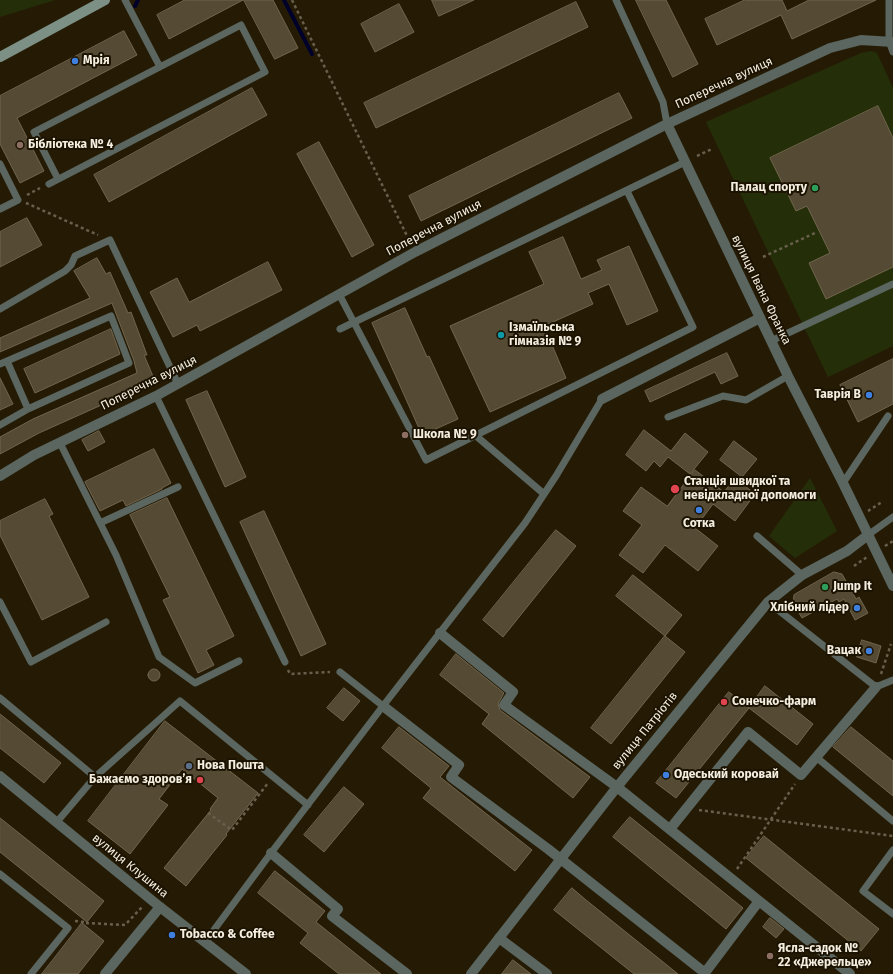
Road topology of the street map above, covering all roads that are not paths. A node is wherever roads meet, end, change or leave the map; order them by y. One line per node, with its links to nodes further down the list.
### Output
1 (105, 0): 7 (main road)
2 (125, 0): 8 (lane)
3 (616, 0): 9 (lane, вулиця Івана Франка)
4 (889, 0): 5 (lane)
5 (891, 42): 6 (lane); 9 (street, Поперечна вулиця)
6 (893, 52)
7 (0, 57)
8 (160, 67): 12 (lane); 12 (lane)
9 (667, 124): 10 (street, вулиця Івана Франка); 17 (street, Поперечна вулиця)
10 (685, 162): 14 (lane); 19 (street, вулиця Івана Франка)
11 (0, 164): 15 (lane)
12 (58, 179): 13 (lane)
13 (50, 184)
14 (627, 190): 20 (lane); 32 (lane)
15 (0, 209)
16 (893, 284): 22 (lane)
17 (339, 294): 20 (lane); 25 (street, Поперечна вулиця)
18 (0, 309): 25 (lane)
19 (760, 318): 22 (street, вулиця Івана Франка); 27 (street)
20 (354, 322): 21 (lane); 32 (lane)
21 (340, 329)
22 (771, 341): 24 (street, вулиця Івана Франка)
23 (3, 362): 28 (lane); 28 (lane)
24 (788, 376): 30 (lane); 35 (street, вулиця Івана Франка)
25 (178, 384): 26 (street, Поперечна вулиця)
26 (156, 396): 33 (street, Поперечна вулиця); 49 (lane)
27 (602, 399): 37 (lane)
28 (28, 409): 31 (lane)
29 (888, 416): 35 (lane)
30 (668, 417)
31 (0, 425)
32 (475, 435): 37 (lane)
33 (60, 443): 34 (street, Поперечна вулиця); 39 (lane)
34 (0, 476)
35 (842, 483): 40 (street, вулиця Івана Франка)
36 (178, 487): 39 (lane)
37 (544, 494): 47 (lane)
38 (893, 517): 40 (lane)
39 (100, 523): 48 (lane)
40 (868, 535): 42 (street, вулиця Патріотів); 43 (street, вулиця Івана Франка)
41 (757, 536): 42 (lane)
42 (802, 575): 45 (street, вулиця Патріотів)
43 (893, 586)
44 (0, 602): 46 (lane)
45 (768, 602): 52 (lane); 58 (street, вулиця Патріотів)
46 (106, 622)
47 (440, 633): 54 (lane); 58 (street)
48 (239, 661)
49 (284, 662)
50 (340, 672): 54 (lane)
51 (893, 680): 52 (lane)
52 (876, 687): 55 (street)
53 (0, 698): 57 (lane)
54 (383, 706): 59 (lane); 65 (street)
55 (816, 757): 60 (lane); 62 (street)
56 (0, 776): 61 (street, вулиця Клушина)
57 (95, 777): 59 (lane); 61 (lane)
58 (617, 787): 62 (street); 65 (street, вулиця Патріотів)
59 (308, 805): 64 (lane)
60 (893, 821)
61 (56, 822): 68 (street, вулиця Клушина)
62 (670, 830): 67 (street)
63 (893, 850): 69 (lane)
64 (271, 854): 71 (lane); 76 (street)
65 (561, 860): 70 (street, вулиця Патріотів); 72 (street)
66 (0, 874): 73 (lane)
67 (759, 901): 72 (street); 79 (street)
68 (160, 907): 71 (street, вулиця Клушина); 74 (street)
69 (893, 914)
70 (499, 938): 77 (street, вулиця Патріотів); 78 (street)
71 (205, 942): 75 (street, вулиця Клушина)
72 (705, 973)
73 (31, 974)
74 (105, 974)
75 (246, 974)
76 (407, 974)
77 (471, 974)
78 (546, 974)
79 (850, 974)

